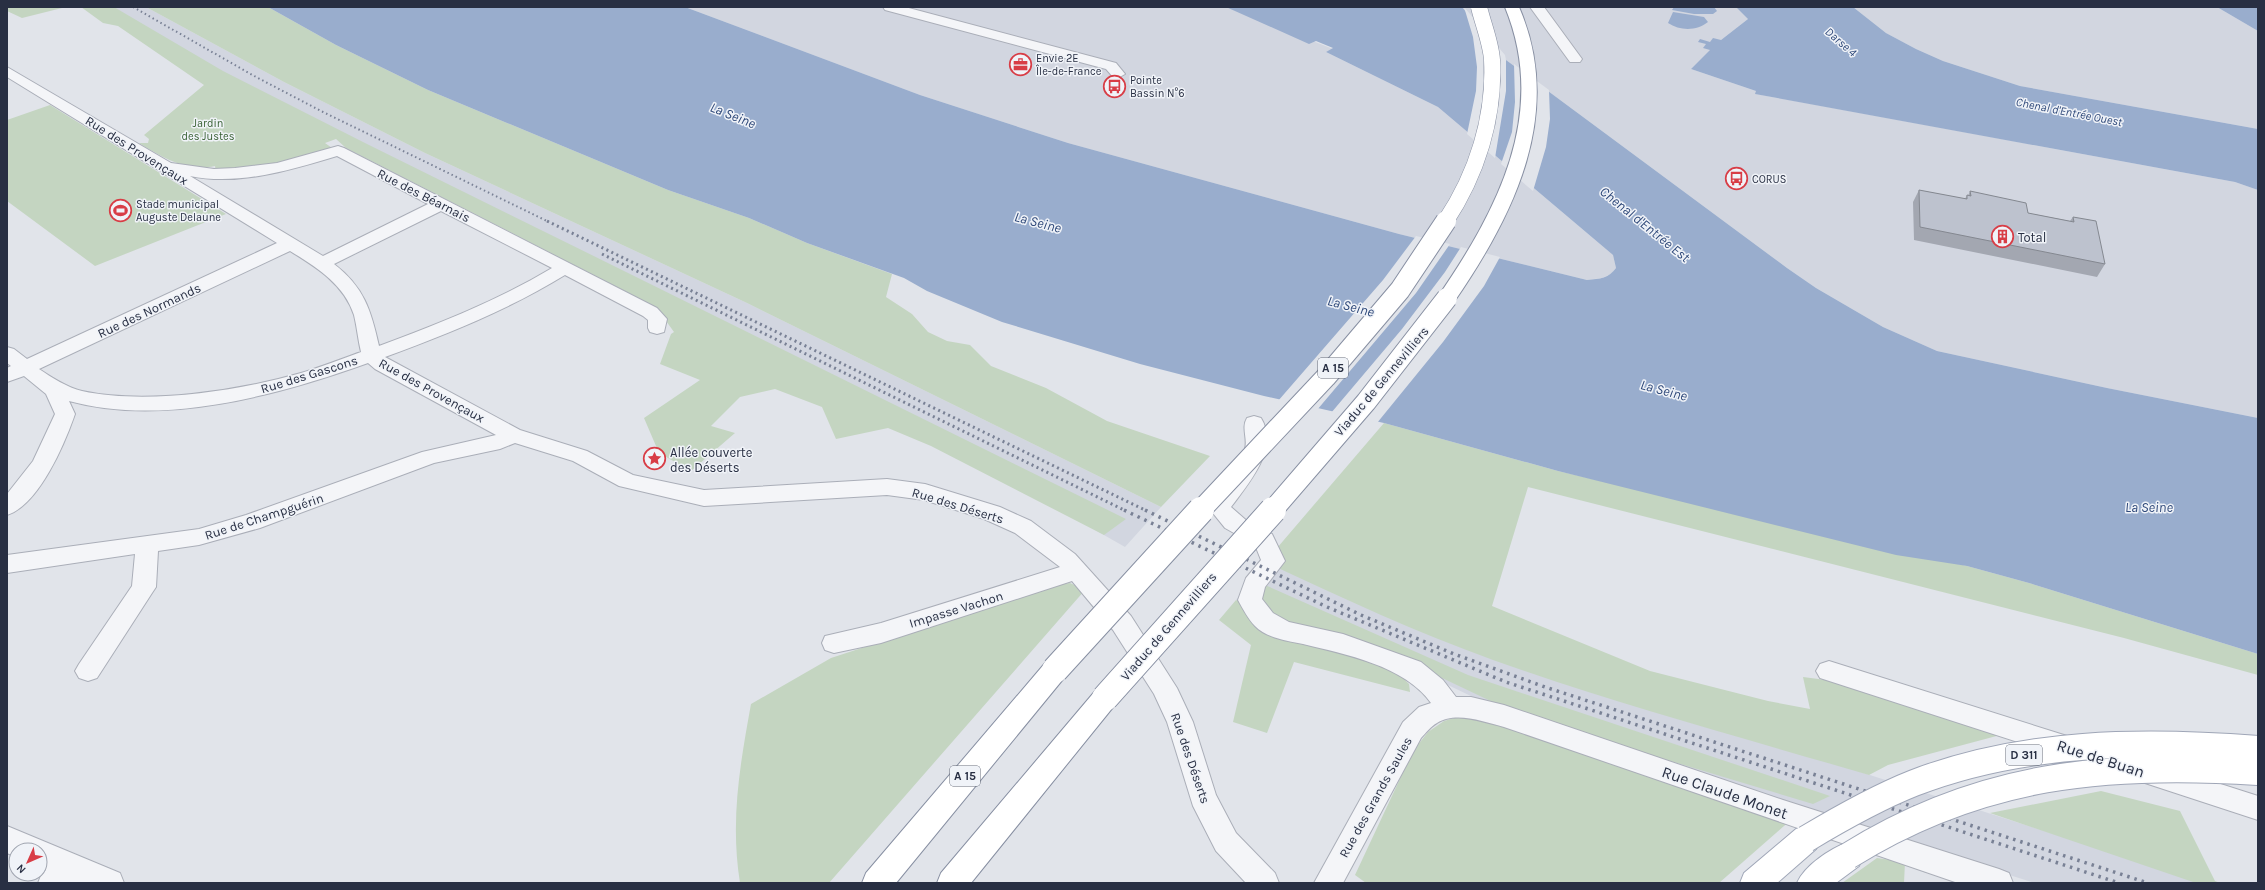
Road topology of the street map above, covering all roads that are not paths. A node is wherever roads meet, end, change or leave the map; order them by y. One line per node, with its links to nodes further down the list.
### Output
1 (890, 7): 7 (street)
2 (1479, 7): 35 (main road, A 15, bridge)
3 (1512, 7): 36 (main road, Viaduc de Gennevilliers, bridge)
4 (1537, 7): 5 (street)
5 (1575, 59)
6 (7, 71): 8 (street, Rue des Provençaux)
7 (1118, 74)
8 (28, 84): 9 (street); 10 (street, Rue des Provençaux)
9 (11, 90)
10 (164, 165): 11 (street, Rue des Béarnais); 12 (street, Rue des Provençaux)
11 (442, 204): 13 (street); 14 (street, Rue des Béarnais)
12 (290, 244): 13 (street, Rue des Provençaux); 18 (street, Rue des Normands)
13 (322, 263): 17 (street, Rue des Provençaux)
14 (566, 267): 15 (street, Rue des Béarnais); 17 (street, Rue des Gascons)
15 (657, 328)
16 (7, 353): 18 (street)
17 (370, 355): 18 (street, Rue des Gascons); 20 (street, Rue des Provençaux)
18 (23, 374): 21 (street)
19 (1254, 423): 28 (street)
20 (513, 435): 22 (street, Rue de Champguérin); 24 (street, Rue des Déserts)
21 (7, 508)
22 (147, 546): 23 (street, Rue de Champguérin); 26 (street)
23 (7, 564)
24 (1077, 571): 25 (street, Impasse Vachon); 37 (street, Rue des Déserts)
25 (834, 643)
26 (88, 671)
27 (1829, 671): 31 (street, Rue de Buan)
28 (1449, 708): 38 (street, Rue des Grands Saules); 41 (street, Rue Claude Monet)
29 (2258, 749): 39 (main road, D 311, bridge)
30 (2258, 772): 40 (main road, D 311, bridge)
31 (2258, 808)
32 (48, 862): 33 (street)
33 (62, 875): 34 (street)
34 (110, 883)
35 (877, 883)
36 (952, 883)
37 (1265, 883)
38 (1328, 883)
39 (1755, 883)
40 (1812, 883)
41 (1999, 883)

